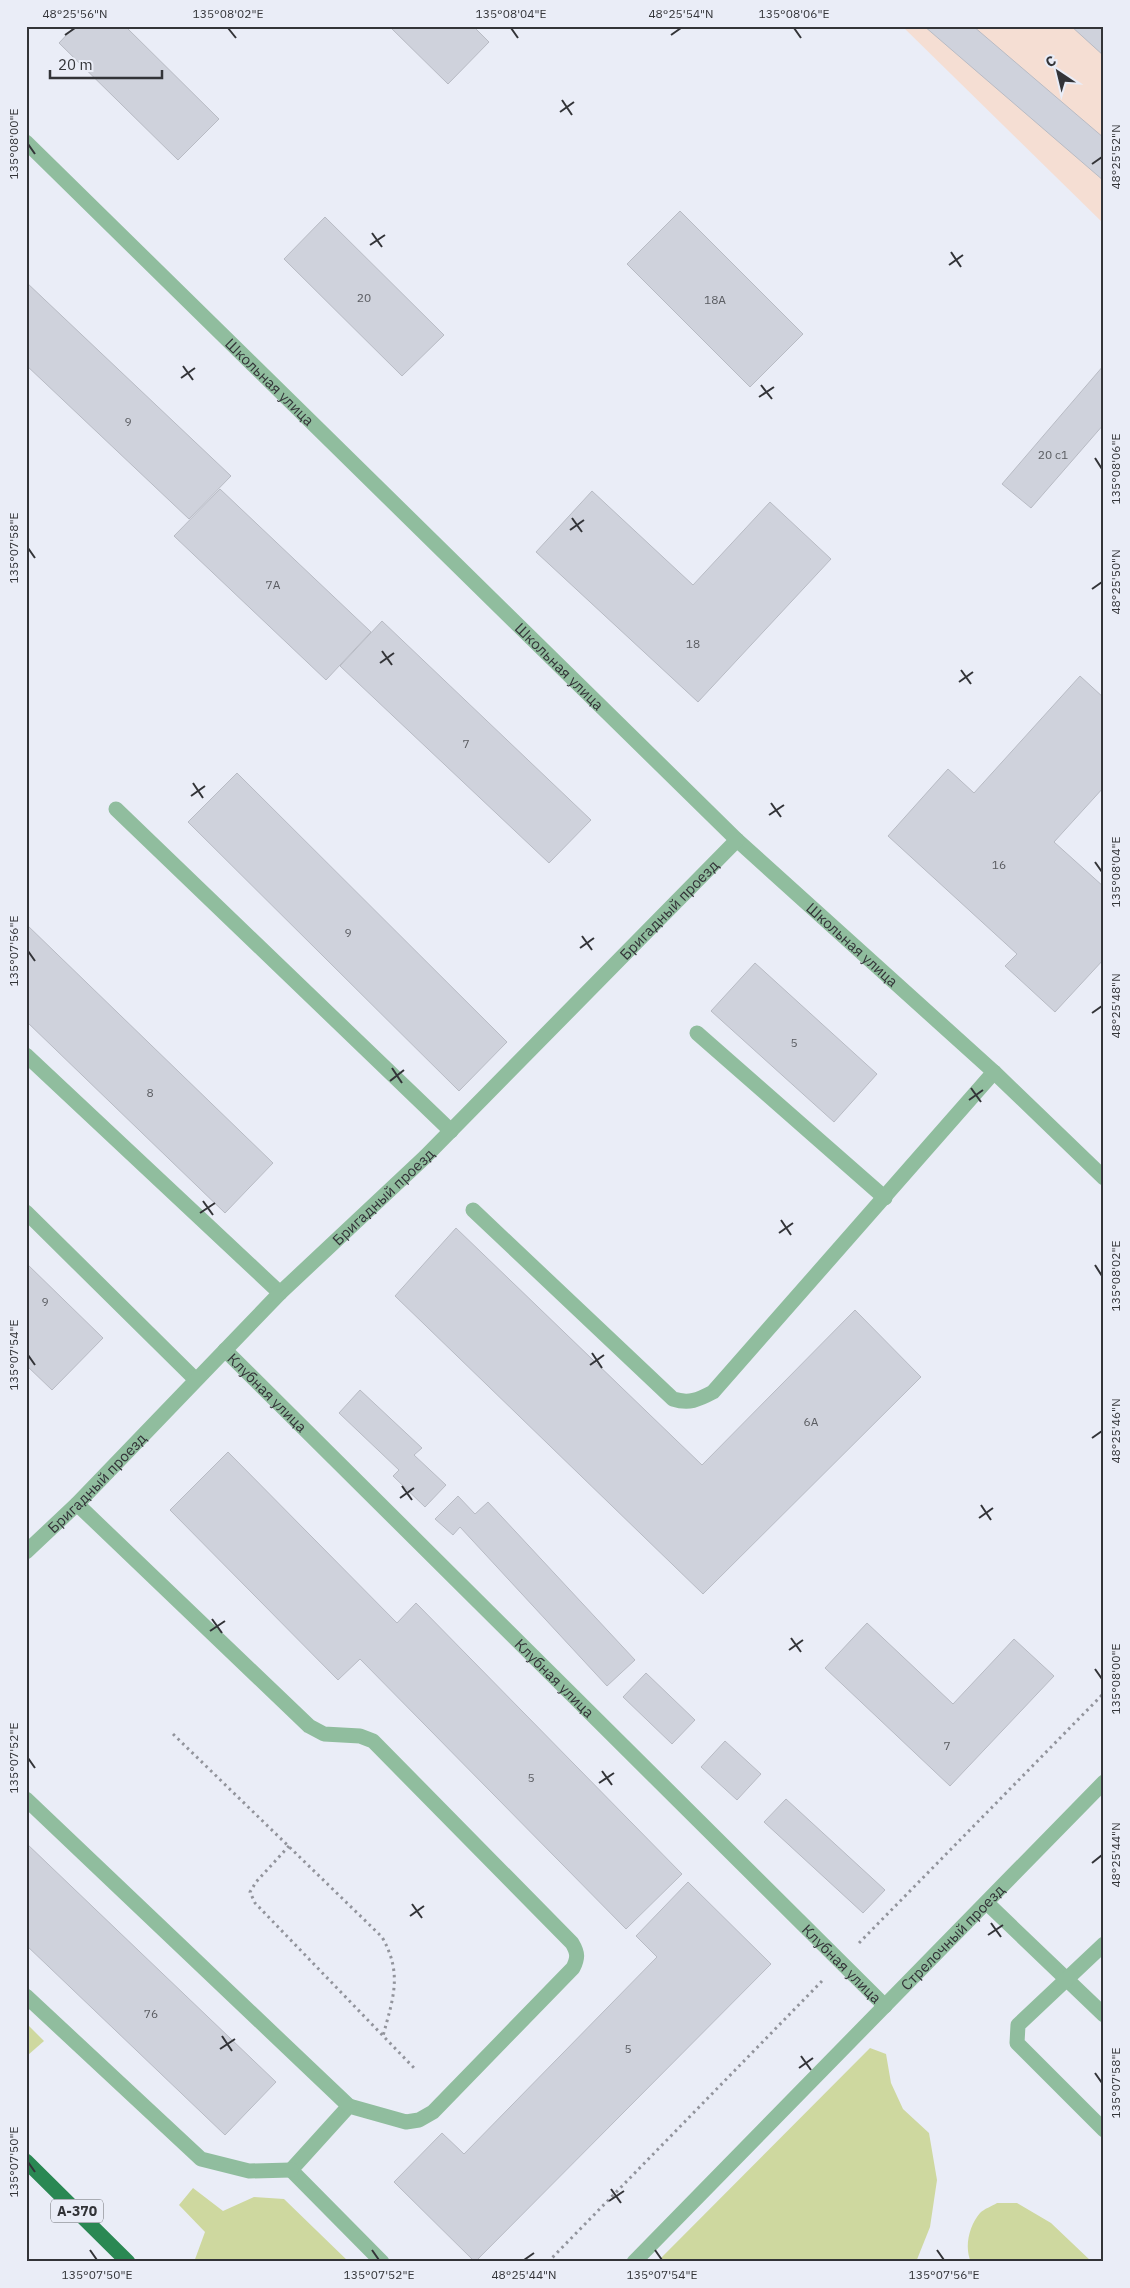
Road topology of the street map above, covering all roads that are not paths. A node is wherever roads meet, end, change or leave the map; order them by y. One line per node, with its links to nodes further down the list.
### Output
1 (26, 142): 3 (street, Школьная улица)
2 (116, 809): 7 (street)
3 (737, 840): 6 (street, Школьная улица); 7 (street, Бригадный проезд)
4 (697, 1033): 9 (street)
5 (26, 1055): 12 (street)
6 (994, 1072): 8 (street, Школьная улица); 9 (street)
7 (451, 1131): 12 (street, Бригадный проезд)
8 (1104, 1178)
9 (885, 1198): 10 (street)
10 (474, 1210)
11 (26, 1212): 14 (street)
12 (280, 1293): 13 (street, Бригадный проезд)
13 (225, 1350): 14 (street, Бригадный проезд); 23 (street, Клубная улица)
14 (195, 1379): 15 (street, Бригадный проезд)
15 (77, 1504): 16 (street, Бригадный проезд); 25 (street)
16 (26, 1552)
17 (1104, 1782): 19 (street, Стрелочный проезд)
18 (26, 1799): 25 (street)
19 (987, 1902): 21 (street); 23 (street, Стрелочный проезд)
20 (1104, 1944): 21 (street)
21 (1067, 1979): 24 (street); 26 (street)
22 (26, 1996): 28 (street)
23 (885, 2006): 31 (street, Стрелочный проезд)
24 (1104, 2015)
25 (349, 2106): 28 (street)
26 (1104, 2130)
27 (26, 2161): 29 (highway, А-370)
28 (291, 2170): 30 (street)
29 (128, 2262)
30 (382, 2262)
31 (634, 2262)

